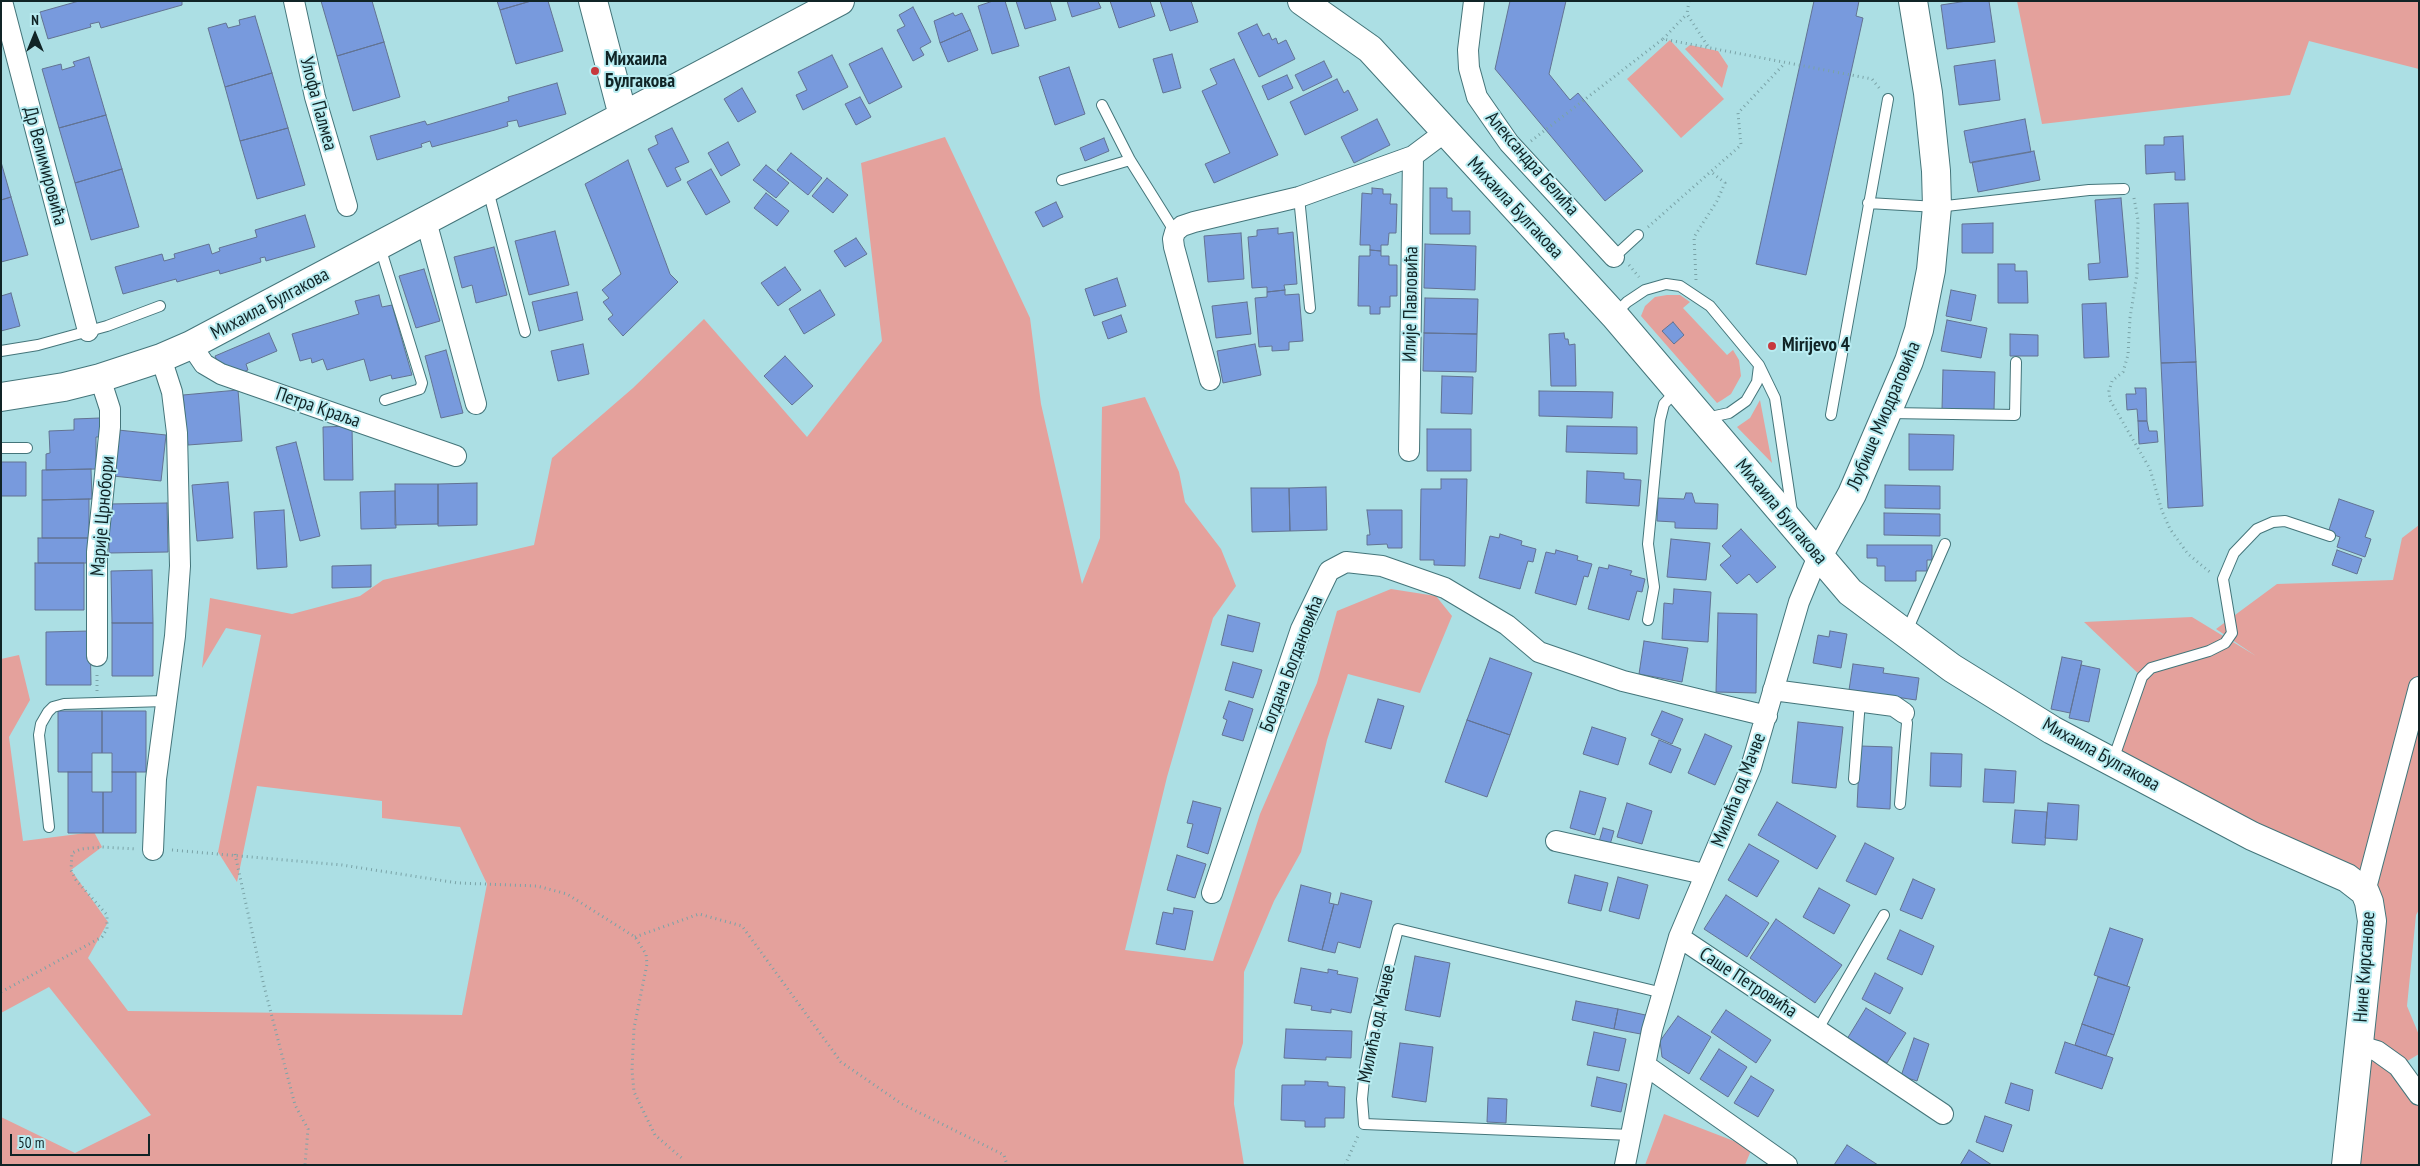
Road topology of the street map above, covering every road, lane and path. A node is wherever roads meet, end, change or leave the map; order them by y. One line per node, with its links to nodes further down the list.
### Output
1 (2, 1): 38 (street, Др Велимировића)
2 (294, 1): 27 (street, Улофа Палмеа)
3 (593, 1): 16 (street)
4 (840, 1): 16 (street, Михаила Булгакова)
5 (1302, 1): 17 (street, Михаила Булгакова)
6 (1474, 1): 18 (street, Александра Белића)
7 (1689, 1): 9 (path)
8 (1913, 1): 28 (street, Љубише Миодраговића)
9 (1686, 14): 10 (path); 11 (path)
10 (1663, 39): 11 (path); 18 (path)
11 (1710, 48): 12 (path)
12 (1785, 63): 13 (path); 21 (path)
13 (1872, 79)
14 (1888, 99): 26 (lane)
15 (1102, 105): 20 (lane)
16 (623, 116): 24 (street, Михаила Булгакова)
17 (1445, 132): 19 (street); 37 (street, Михаила Булгакова)
18 (1517, 152): 33 (street, Александра Белића)
19 (1413, 156): 25 (street); 56 (street, Илије Павловића)
20 (1130, 160): 22 (lane); 30 (lane)
21 (1710, 172): 31 (path); 34 (path)
22 (1062, 180)
23 (2124, 188): 28 (lane); 62 (path)
24 (488, 189): 29 (street, Михаила Булгакова); 39 (lane)
25 (1299, 197): 30 (street); 36 (lane)
26 (1868, 203): 28 (lane); 52 (lane)
27 (347, 206)
28 (1937, 207): 51 (street, Љубише Миодраговића)
29 (426, 221): 32 (street, Михаила Булгакова); 50 (street)
30 (1176, 232): 46 (street)
31 (1638, 235): 33 (lane)
32 (380, 247): 40 (street, Михаила Булгакова); 49 (lane)
33 (1614, 257)
34 (1696, 284)
35 (160, 306): 38 (lane)
36 (1310, 308)
37 (1614, 315): 44 (lane); 47 (street, Михаила Булгакова)
38 (88, 331): 41 (lane)
39 (525, 332)
40 (192, 345): 42 (street, Михаила Булгакова); 57 (street, Петра Краља)
41 (1, 351)
42 (161, 358): 45 (street, Михаила Булгакова); 68 (street)
43 (2016, 362): 51 (lane)
44 (1759, 365): 53 (lane); 58 (lane)
45 (100, 378): 48 (street, Михаила Булгакова); 65 (street, Марије Црнобори)
46 (1210, 380)
47 (1677, 390): 53 (street, Михаила Булгакова); 63 (lane)
48 (1, 397)
49 (385, 400)
50 (476, 404)
51 (1889, 414): 61 (street, Љубише Миодраговића)
52 (1831, 415)
53 (1704, 419): 58 (street, Михаила Булгакова)
54 (1, 448): 55 (lane)
55 (27, 448)
56 (1409, 451)
57 (456, 456)
58 (1794, 526): 61 (street, Михаила Булгакова)
59 (2330, 536): 62 (lane)
60 (1945, 544): 64 (lane)
61 (1818, 556): 64 (street, Михаила Булгакова); 67 (street, Милића од Мачве)
62 (2222, 579): 74 (lane)
63 (1648, 620)
64 (1905, 634): 74 (street, Михаила Булгакова)
65 (97, 656): 70 (path)
66 (2419, 687): 71 (street, Нине Кирсанове)
67 (1773, 690): 69 (street); 73 (street, Милића од Мачве)
68 (165, 701): 70 (lane); 79 (street)
69 (1860, 701): 72 (street); 75 (lane)
70 (97, 702): 77 (lane)
71 (2416, 711): 82 (street, Нине Кирсанове)
72 (1904, 713): 76 (lane)
73 (1767, 716): 81 (street, Милића од Мачве); 83 (street, Богдана Богдановића)
74 (2112, 763): 82 (street, Михаила Булгакова)
75 (1854, 779)
76 (1900, 804)
77 (49, 827)
78 (1556, 841): 81 (street)
79 (152, 850): 80 (path); 87 (path)
80 (235, 854): 85 (path); 97 (path)
81 (1704, 874): 86 (street, Милића од Мачве)
82 (2365, 892): 90 (street, Нине Кирсанове)
83 (1212, 893)
84 (1884, 914): 89 (lane, Саше Петровића)
85 (635, 937): 96 (path); 98 (path)
86 (1679, 937): 88 (street, Милића од Мачве); 89 (street, Саше Петровића)
87 (1, 992)
88 (1663, 993): 91 (street, Милића од Мачве); 94 (lane, Милића од Мачве)
89 (1818, 1029): 93 (street, Саше Петровића)
90 (2360, 1046): 92 (street); 102 (street, Нине Кирсанове)
91 (1645, 1065): 95 (street, Милића од Мачве); 101 (street)
92 (2419, 1095)
93 (1943, 1114)
94 (1364, 1124): 95 (lane); 99 (path)
95 (1631, 1135): 100 (street, Милића од Мачве)
96 (684, 1160)
97 (305, 1165)
98 (1007, 1165)
99 (1345, 1165)
100 (1625, 1165)
101 (1787, 1165)
102 (2346, 1165)

